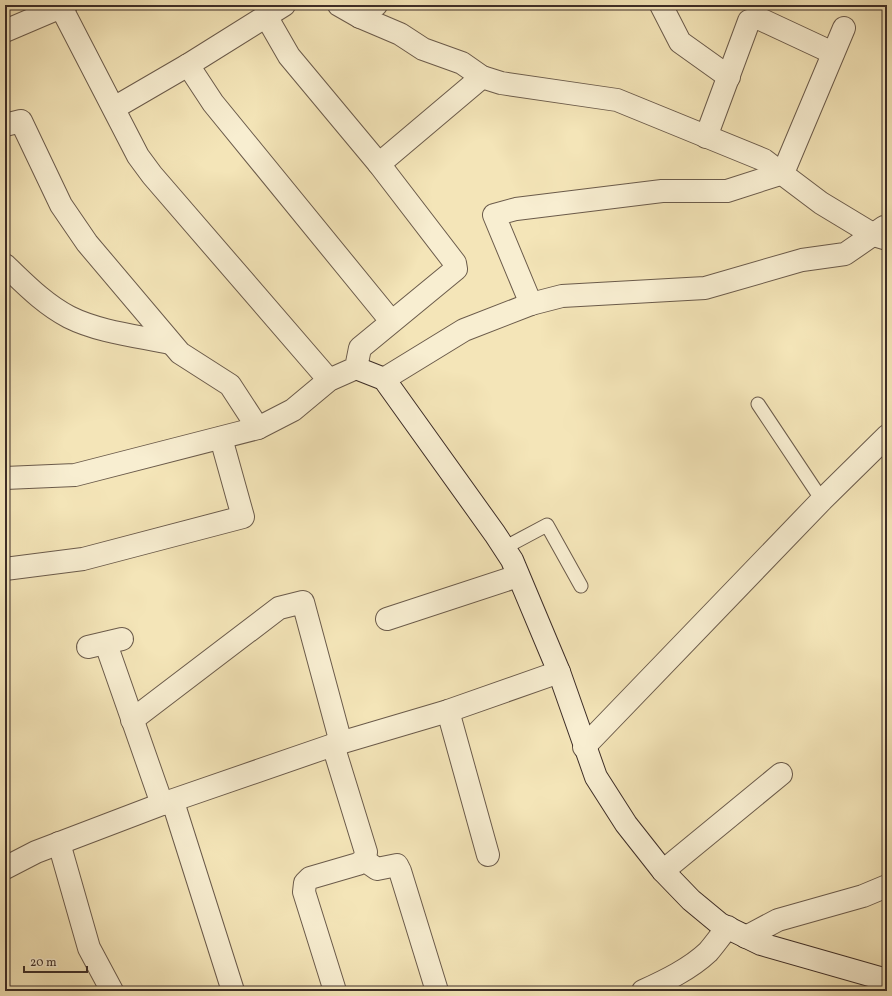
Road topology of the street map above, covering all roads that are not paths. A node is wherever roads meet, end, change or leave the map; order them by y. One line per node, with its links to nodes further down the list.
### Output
1 (340, 5): 5 (street)
2 (661, 5): 11 (street)
3 (63, 6): 7 (street); 12 (street)
4 (275, 11): 9 (street); 15 (street)
5 (368, 11): 10 (street)
6 (844, 28): 8 (street)
7 (5, 31)
8 (833, 53): 11 (street); 16 (street)
9 (188, 65): 12 (street); 20 (street)
10 (482, 77): 14 (street); 15 (street)
11 (729, 77): 14 (street)
12 (114, 108): 24 (street)
13 (5, 126): 21 (street)
14 (706, 137): 16 (street)
15 (379, 164): 20 (street)
16 (783, 173): 17 (street); 19 (street)
17 (883, 233): 19 (street)
18 (5, 264): 21 (street)
19 (531, 304): 23 (street)
20 (391, 321): 22 (street)
21 (170, 343): 26 (street)
22 (356, 368): 23 (street); 24 (street)
23 (384, 379): 31 (street)
24 (329, 380): 26 (street)
25 (758, 404): 30 (lane)
26 (258, 428): 28 (street)
27 (887, 436): 30 (street)
28 (221, 438): 29 (street); 32 (street)
29 (5, 478)
30 (822, 500): 41 (street)
31 (504, 548): 33 (street); 34 (lane)
32 (5, 569)
33 (518, 576): 35 (street); 37 (street)
34 (582, 586)
35 (388, 619)
36 (105, 643): 39 (street)
37 (559, 672): 38 (street); 41 (street)
38 (448, 711): 40 (street); 45 (street)
39 (132, 720): 40 (street); 43 (street)
40 (337, 744): 43 (street); 46 (street)
41 (584, 747): 48 (street)
42 (781, 774): 48 (street)
43 (167, 803): 44 (street); 53 (street)
44 (59, 843): 47 (street); 52 (street)
45 (488, 855)
46 (364, 860): 54 (street); 55 (street)
47 (5, 868)
48 (663, 871): 50 (street)
49 (887, 886): 50 (street)
50 (737, 932): 51 (street); 56 (street)
51 (887, 980)
52 (112, 991)
53 (233, 991)
54 (335, 991)
55 (437, 991)
56 (643, 991)

